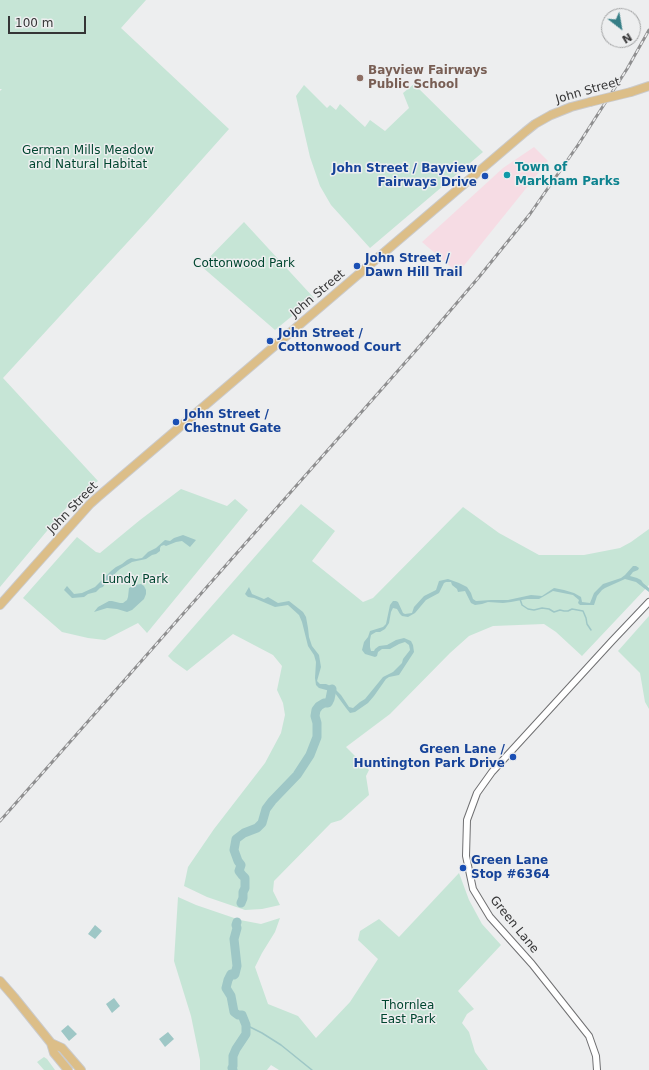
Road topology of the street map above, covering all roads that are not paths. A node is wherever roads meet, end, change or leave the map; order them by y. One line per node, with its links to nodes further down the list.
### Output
1 (649, 86): 3 (main road, John Street, bridge)
2 (649, 602): 8 (street, Green Lane)
3 (0, 604)
4 (0, 981): 5 (main road)
5 (51, 1043): 6 (main road); 7 (main road)
6 (68, 1070)
7 (81, 1070)
8 (597, 1070)

